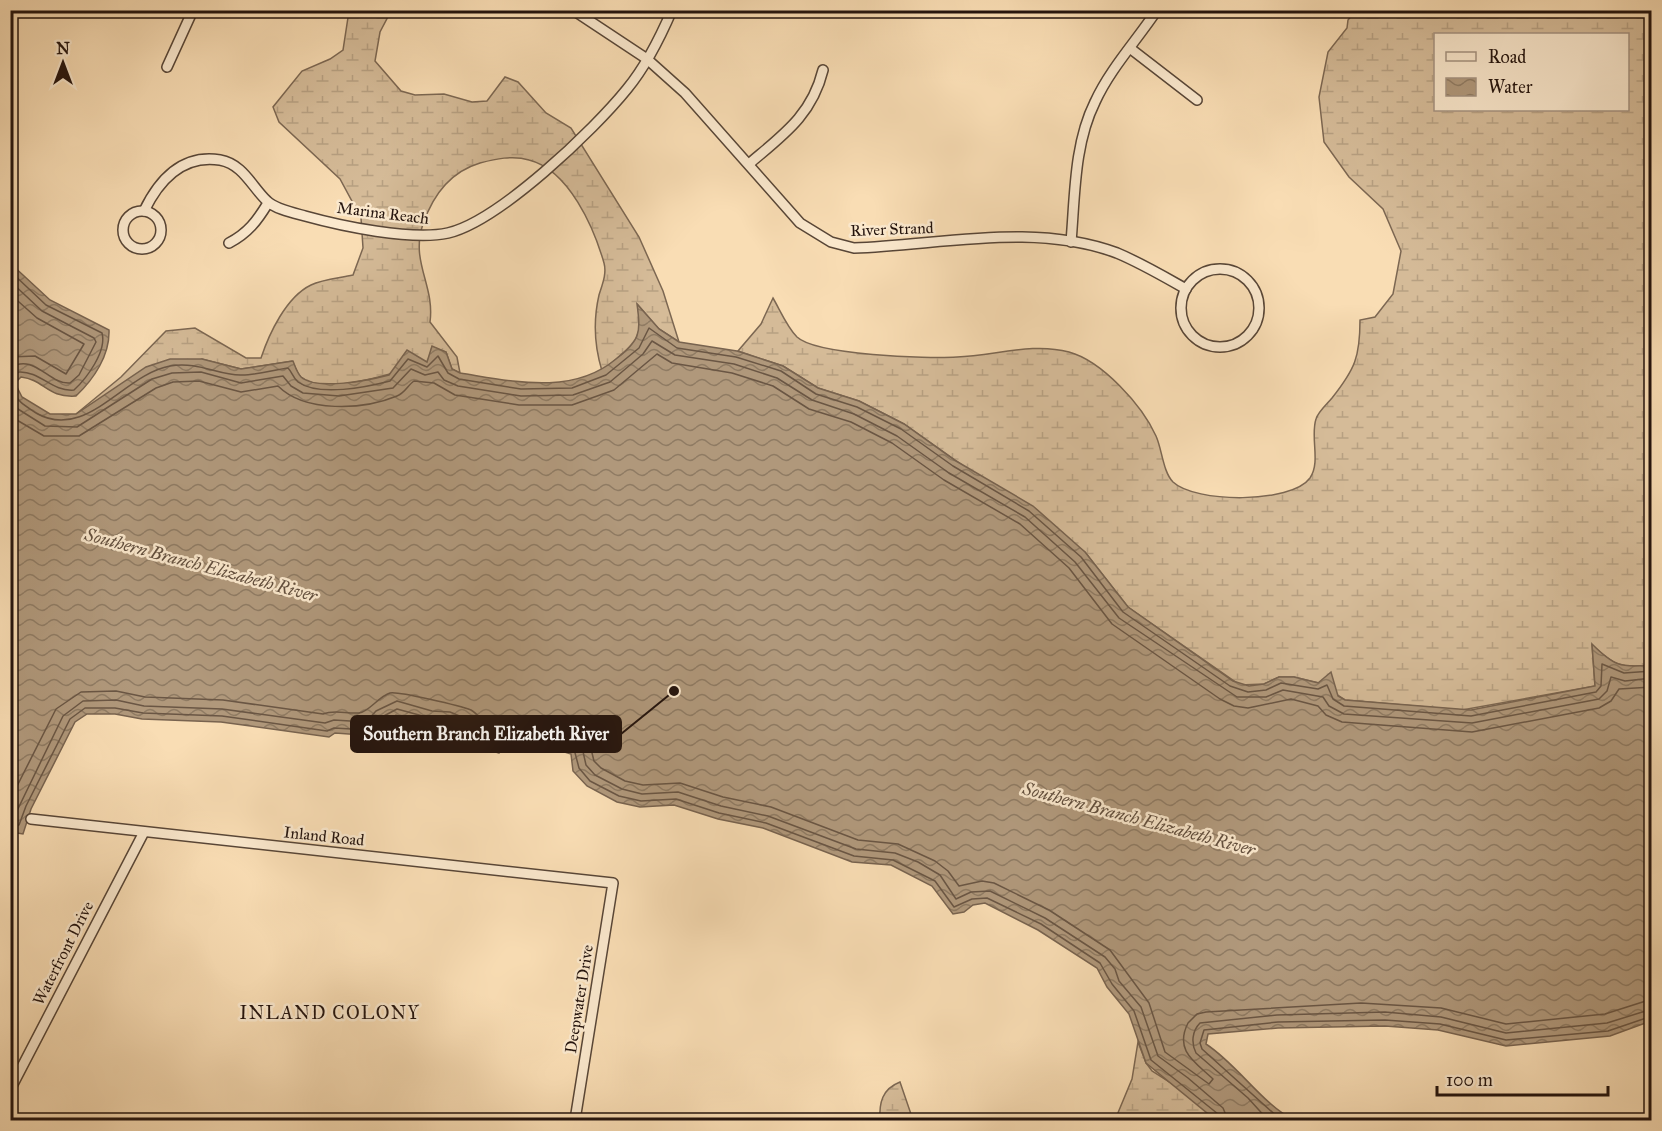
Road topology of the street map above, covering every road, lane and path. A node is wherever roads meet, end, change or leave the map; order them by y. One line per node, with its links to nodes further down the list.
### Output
1 (193, 10): 7 (street)
2 (573, 10): 6 (street, River Strand)
3 (672, 10): 6 (street, Marina Reach)
4 (1157, 10): 5 (street)
5 (1131, 49): 9 (street); 13 (street)
6 (647, 59): 10 (street, River Strand); 11 (street, Marina Reach)
7 (167, 67)
8 (823, 70): 10 (street)
9 (1197, 100)
10 (750, 163): 13 (street, River Strand)
11 (268, 203): 12 (street, Marina Reach); 14 (street)
12 (144, 211): 12 (street)
13 (1071, 242): 15 (street, River Strand)
14 (229, 243)
15 (1186, 289): 15 (street)
16 (31, 819): 17 (street, Inland Road)
17 (144, 832): 18 (street, Inland Road); 19 (street, Waterfront Drive)
18 (613, 883): 20 (street, Deepwater Drive)
19 (10, 1090)
20 (575, 1120)

